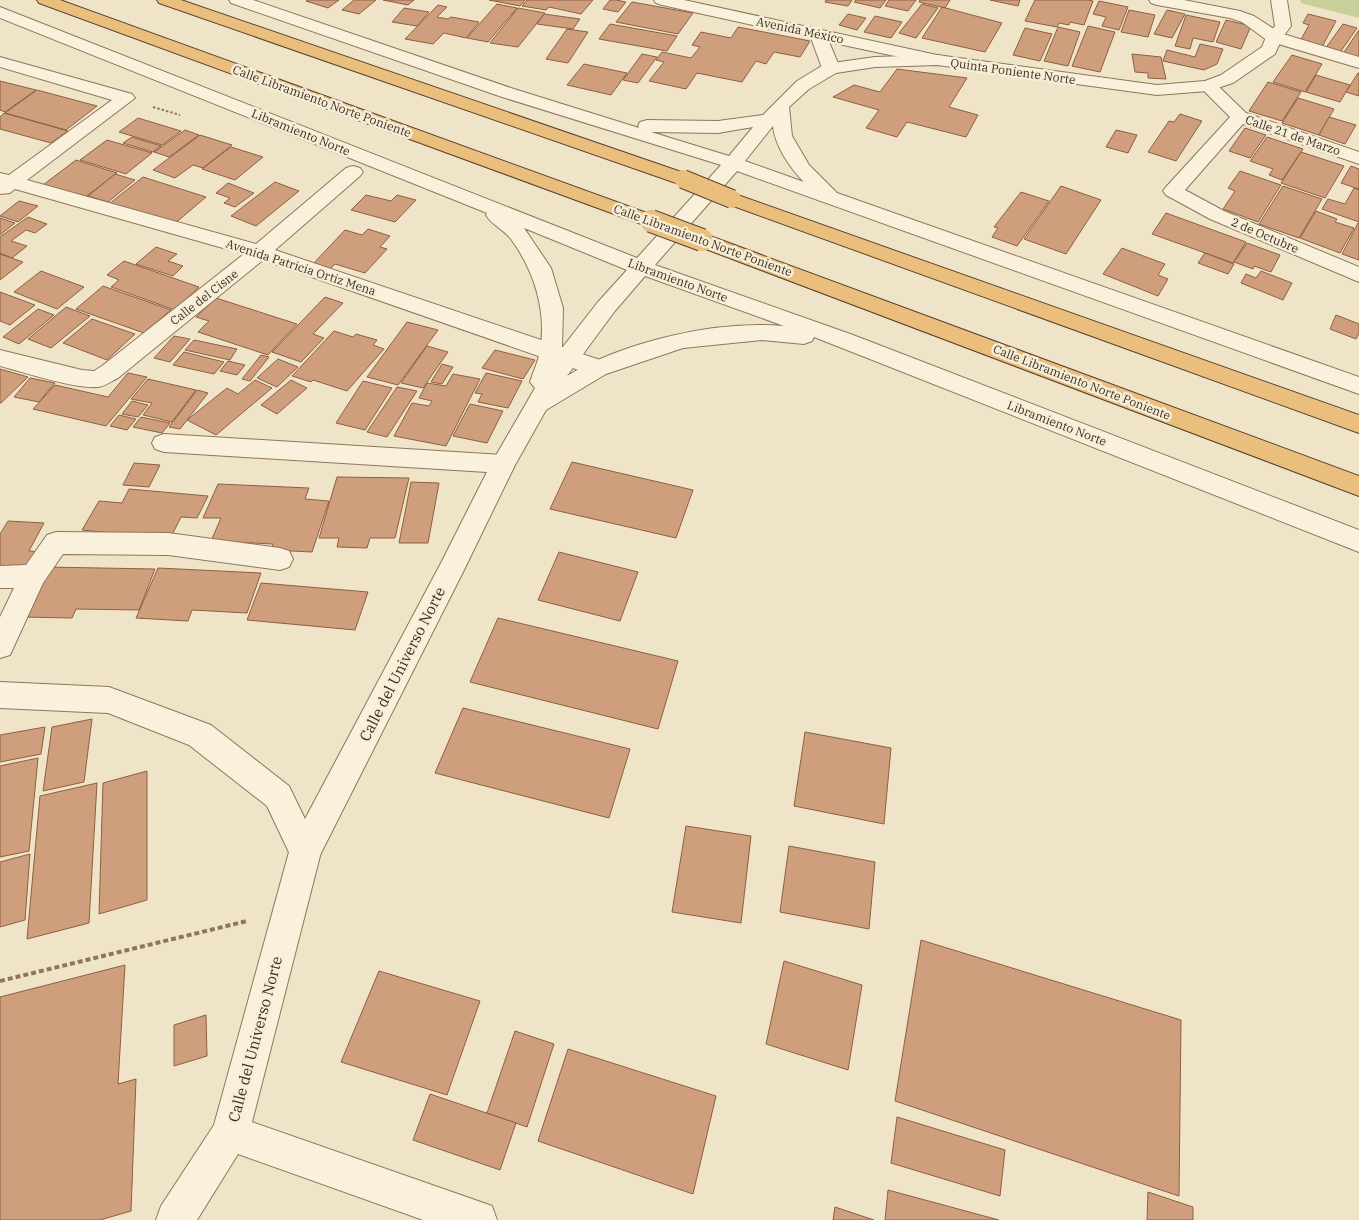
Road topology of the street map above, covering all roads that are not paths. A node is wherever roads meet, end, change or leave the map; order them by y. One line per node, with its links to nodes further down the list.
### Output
1 (45, 0): 38 (highway, Calle Libramiento Norte Poniente, bridge)
2 (165, 0): 35 (highway, bridge)
3 (237, 0): 19 (street)
4 (662, 0): 9 (street, Avenida México)
5 (741, 0): 9 (street)
6 (1158, 0): 11 (street)
7 (1279, 0): 11 (street, Quinta Poniente Norte)
8 (0, 12): 25 (street, Libramiento Norte)
9 (729, 14): 10 (street, Avenida México)
10 (818, 34): 12 (street, Avenida México); 15 (street)
11 (1274, 37): 14 (street); 16 (street, Quinta Poniente Norte)
12 (937, 60): 15 (street, Quinta Poniente Norte); 16 (street, Quinta Poniente Norte)
13 (0, 62): 23 (street)
14 (1359, 63)
15 (831, 68): 17 (street, Quinta Poniente Norte)
16 (1208, 86): 18 (street, Calle 21 de Marzo)
17 (775, 112): 19 (street); 21 (street, Quinta Poniente Norte); 24 (street)
18 (1240, 117): 20 (street, Calle 21 de Marzo); 28 (street, 2 de Octubre)
19 (599, 121): 21 (street)
20 (1359, 158)
21 (734, 163): 24 (street); 27 (street, Calle del Universo Norte)
22 (353, 172): 26 (street, Calle del Cisne)
23 (4, 184): 26 (street, Avenida Patricia Ortiz Mena)
24 (834, 199): 33 (street)
25 (484, 205): 27 (street, Libramiento Norte); 30 (street)
26 (260, 252): 30 (street, Avenida Patricia Ortiz Mena); 31 (street, Calle del Cisne)
27 (640, 267): 29 (street, Libramiento Norte); 30 (street, Calle del Universo Norte)
28 (1359, 275)
29 (845, 340): 32 (street); 39 (street, Libramiento Norte)
30 (559, 355): 32 (street, Avenida Patricia Ortiz Mena); 34 (street, Calle del Universo Norte)
31 (0, 358)
32 (598, 368): 34 (street)
33 (1359, 386)
34 (535, 408): 37 (street, Calle del Universo Norte)
35 (1359, 424)
36 (164, 443): 37 (street)
37 (503, 464): 45 (street, Calle del Universo Norte)
38 (1359, 486)
39 (1359, 541)
40 (280, 559): 41 (street)
41 (33, 576): 42 (street); 43 (street)
42 (0, 577)
43 (0, 646)
44 (0, 695): 45 (street)
45 (305, 852): 46 (street, Calle del Universo Norte)
46 (230, 1133): 47 (street, Calle del Universo Norte); 48 (street)
47 (175, 1220)
48 (478, 1220)

